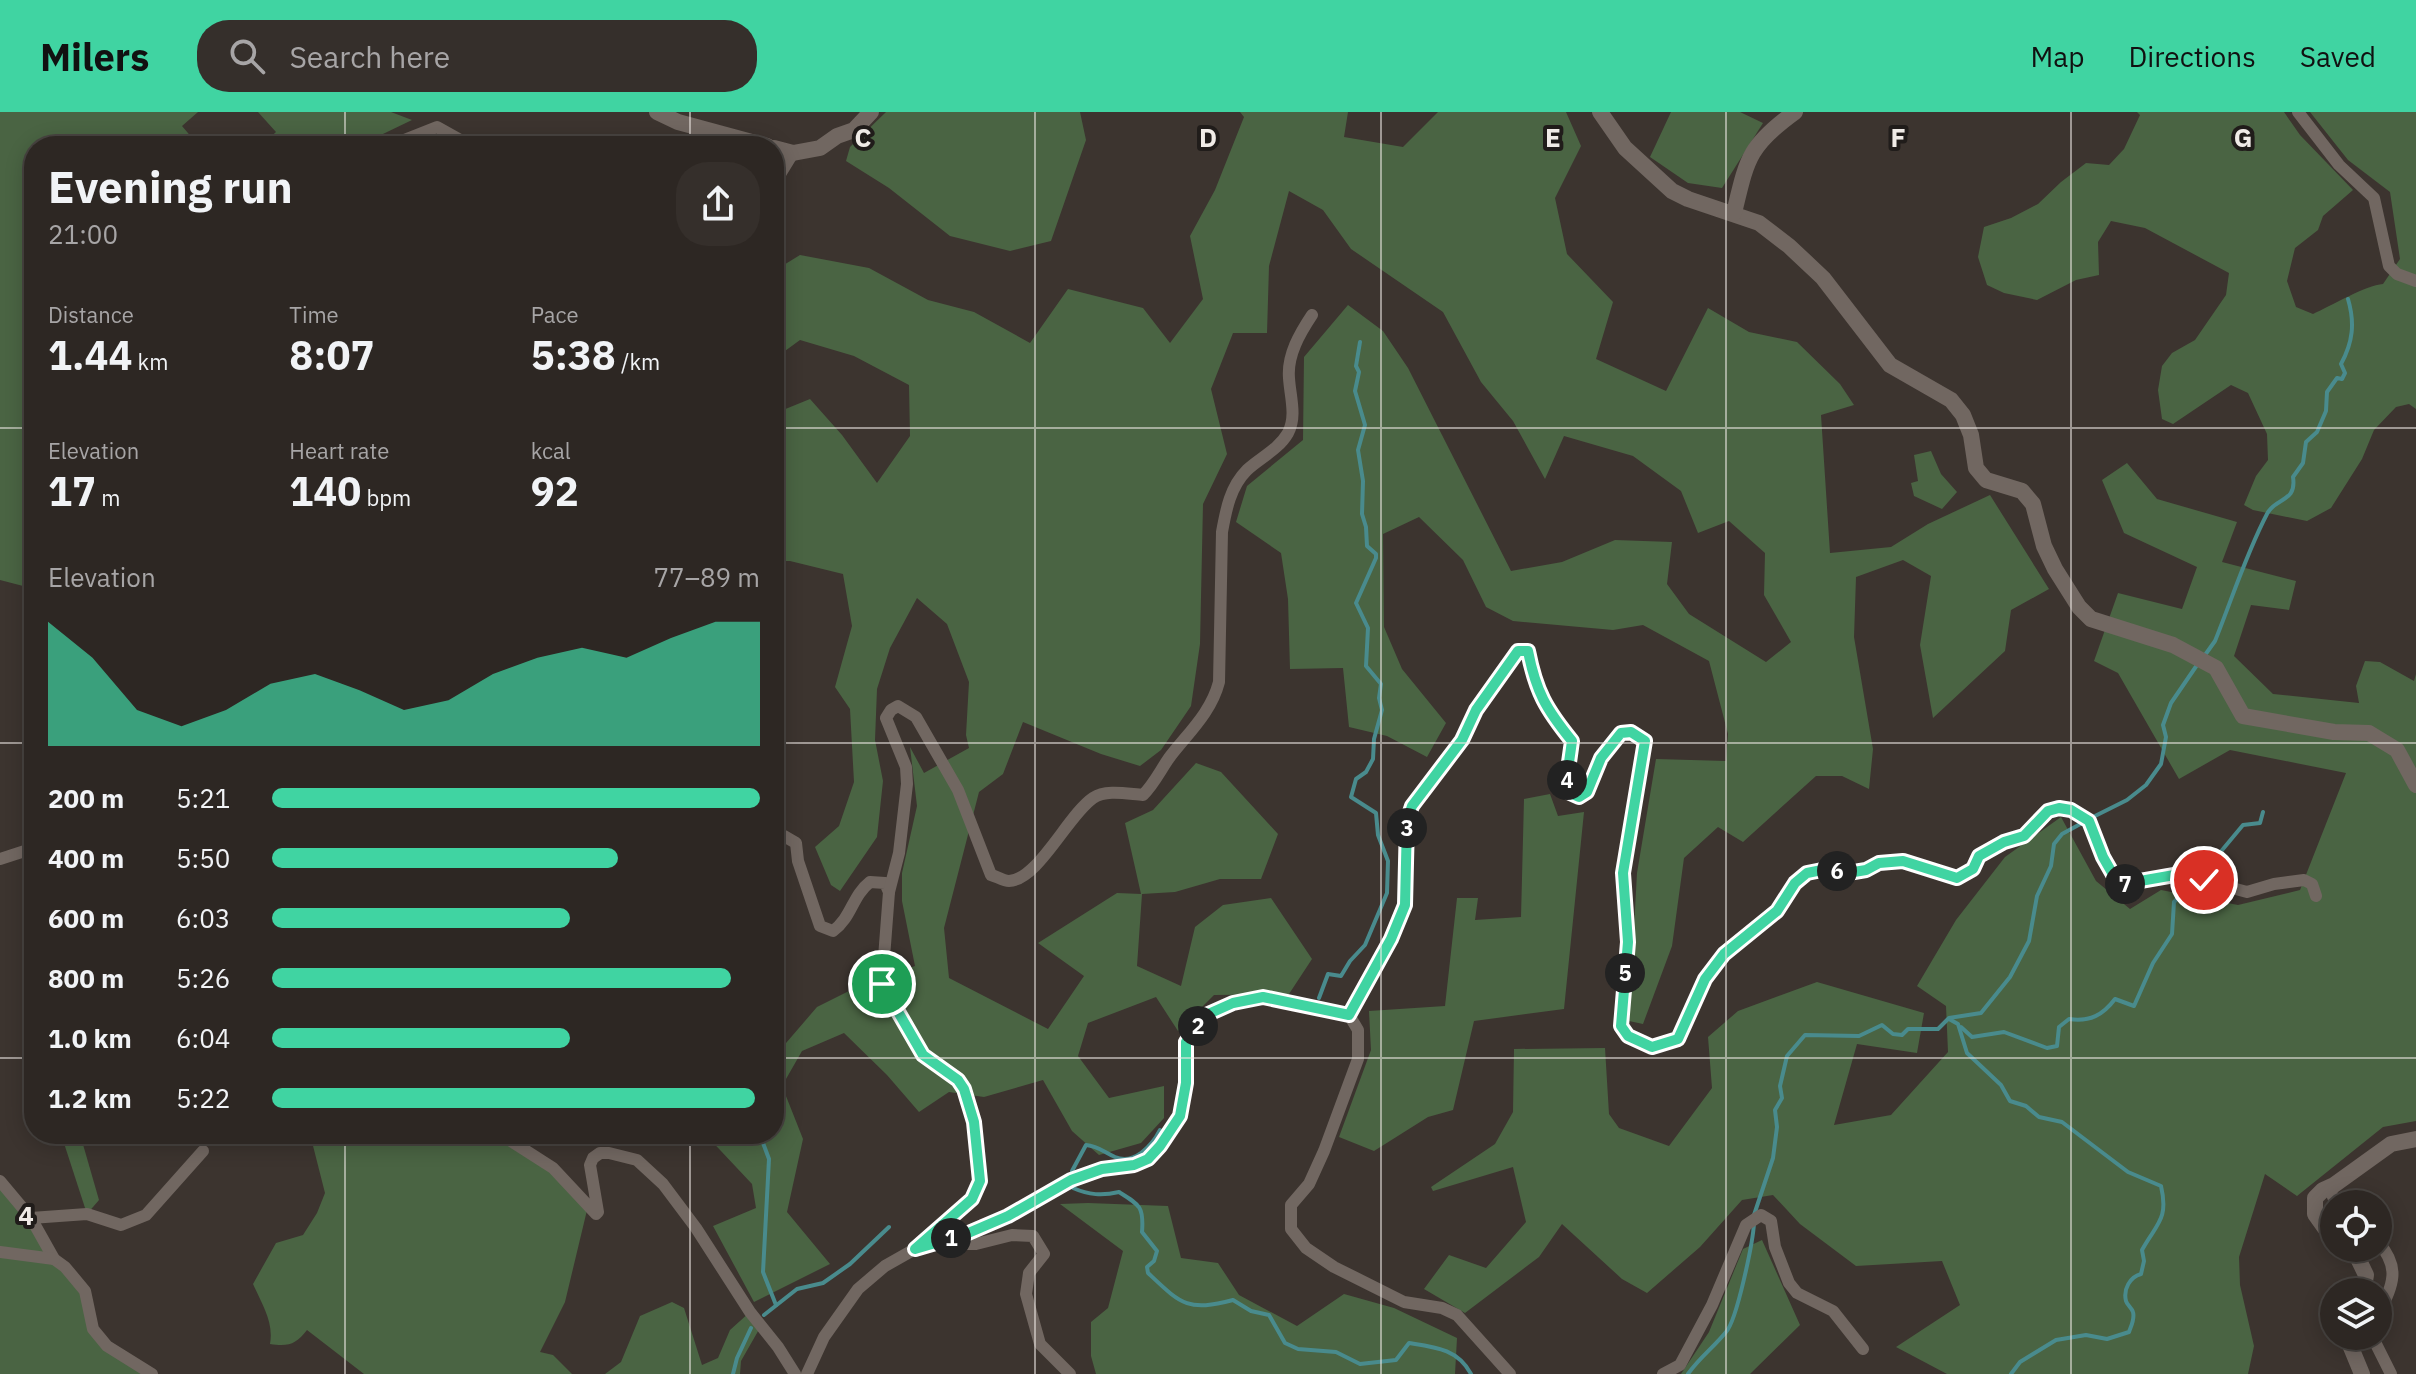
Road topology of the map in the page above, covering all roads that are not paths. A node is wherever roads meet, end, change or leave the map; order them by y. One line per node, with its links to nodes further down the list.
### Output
1 (657, 112): 8 (street)
2 (871, 112): 10 (street)
3 (1600, 112): 12 (street)
4 (1795, 112): 12 (street)
5 (2298, 112): 13 (street)
6 (414, 136): 7 (street)
7 (453, 136)
8 (730, 136)
9 (784, 151): 10 (street)
10 (793, 153): 11 (street)
11 (784, 168)
12 (1734, 213): 15 (street)
13 (2416, 281)
14 (1312, 315): 19 (street)
15 (2416, 785)
16 (784, 836): 19 (street)
17 (24, 851): 18 (street)
18 (0, 859)
19 (889, 892): 33 (street)
20 (2316, 896): 21 (street)
21 (1349, 1015): 32 (street); 43 (street)
22 (2416, 1139): 26 (street)
23 (516, 1144): 40 (street)
24 (203, 1151): 30 (street)
25 (0, 1181): 30 (street)
26 (2334, 1185): 27 (street); 28 (street)
27 (2323, 1190)
28 (2332, 1190)
29 (2320, 1193): 31 (street)
30 (31, 1218): 35 (street)
31 (2320, 1221)
32 (931, 1244): 33 (street); 42 (street)
33 (915, 1249): 41 (street)
34 (0, 1252): 35 (street)
35 (54, 1259): 39 (street)
36 (1863, 1349): 44 (street)
37 (2352, 1350): 45 (street)
38 (2379, 1350): 46 (street)
39 (152, 1374)
40 (795, 1374)
41 (807, 1374)
42 (1070, 1374)
43 (1510, 1374)
44 (1663, 1374)
45 (2362, 1374)
46 (2391, 1374)

